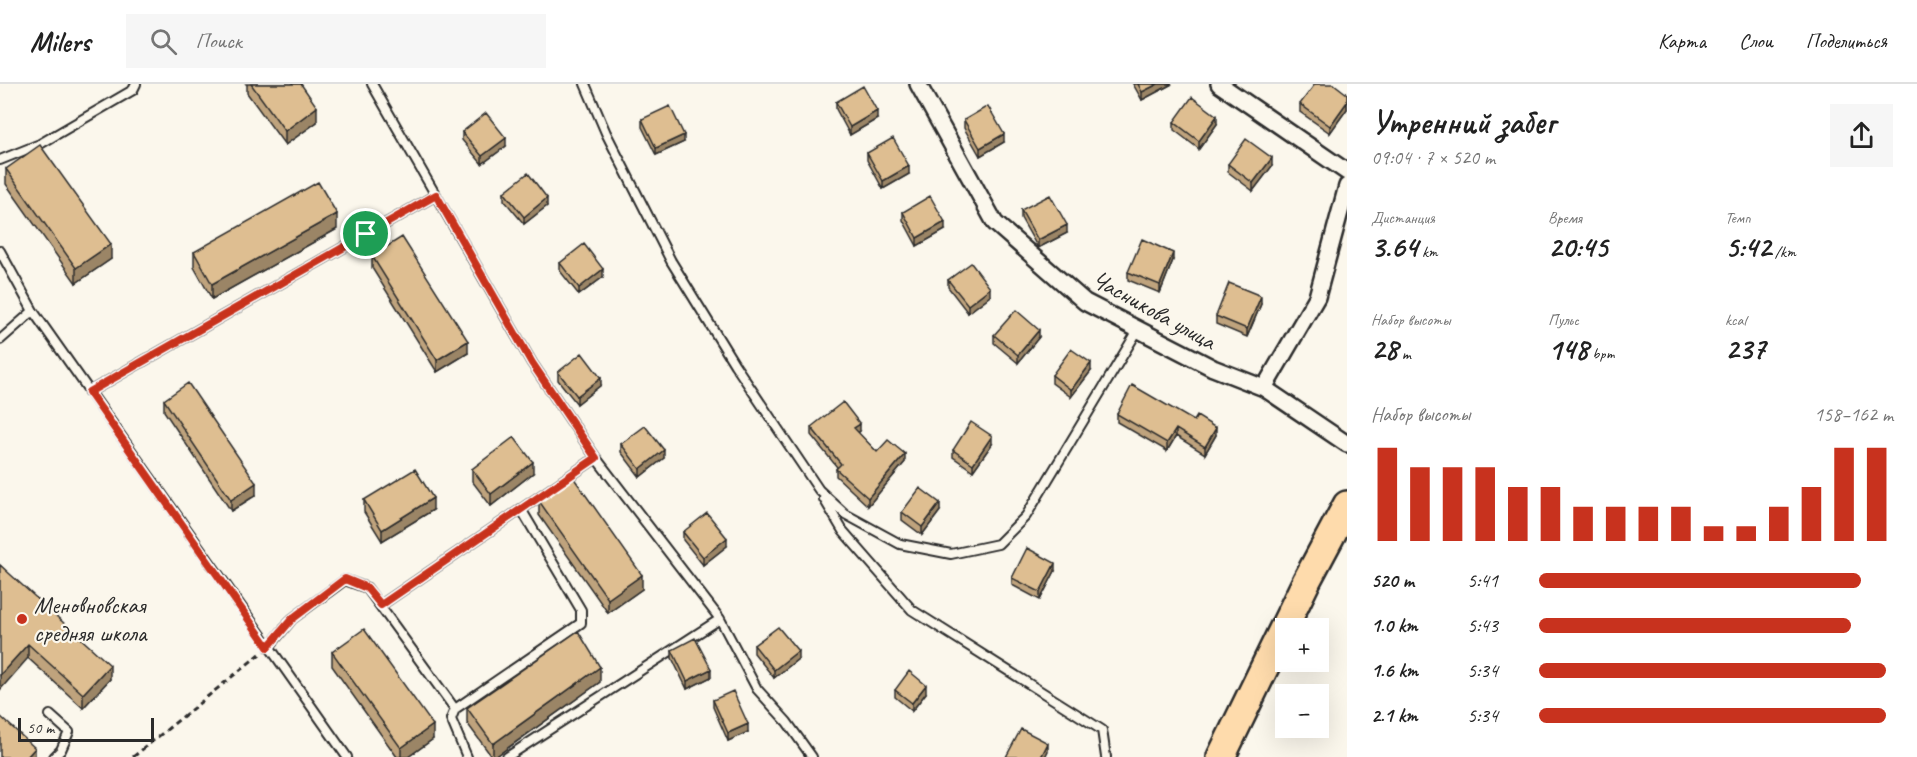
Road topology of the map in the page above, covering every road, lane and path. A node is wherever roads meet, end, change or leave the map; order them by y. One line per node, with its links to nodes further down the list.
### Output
1 (136, 84): 6 (lane)
2 (372, 84): 9 (lane)
3 (585, 84): 18 (lane)
4 (918, 84): 12 (street, Часникова улица)
5 (1219, 84): 7 (street)
6 (0, 160)
7 (1347, 172)
8 (1347, 186): 14 (street)
9 (436, 195): 15 (lane); 17 (lane)
10 (0, 251): 11 (lane)
11 (33, 311): 13 (lane); 15 (lane)
12 (1138, 330): 14 (street, Часникова улица); 18 (lane)
13 (0, 340)
14 (1264, 388): 16 (street, Часникова улица)
15 (89, 392): 23 (lane)
16 (1347, 444)
17 (596, 458): 20 (lane); 22 (lane)
18 (819, 490): 32 (lane)
19 (1347, 505): 33 (highway)
20 (521, 509): 21 (lane); 24 (lane)
21 (381, 605): 23 (lane); 24 (lane)
22 (720, 619): 30 (lane); 31 (lane)
23 (268, 647): 27 (path); 28 (lane)
24 (455, 709): 29 (lane)
25 (50, 715): 26 (lane)
26 (54, 757)
27 (133, 757)
28 (346, 757)
29 (467, 757)
30 (507, 757)
31 (812, 757)
32 (1106, 757)
33 (1221, 757)

